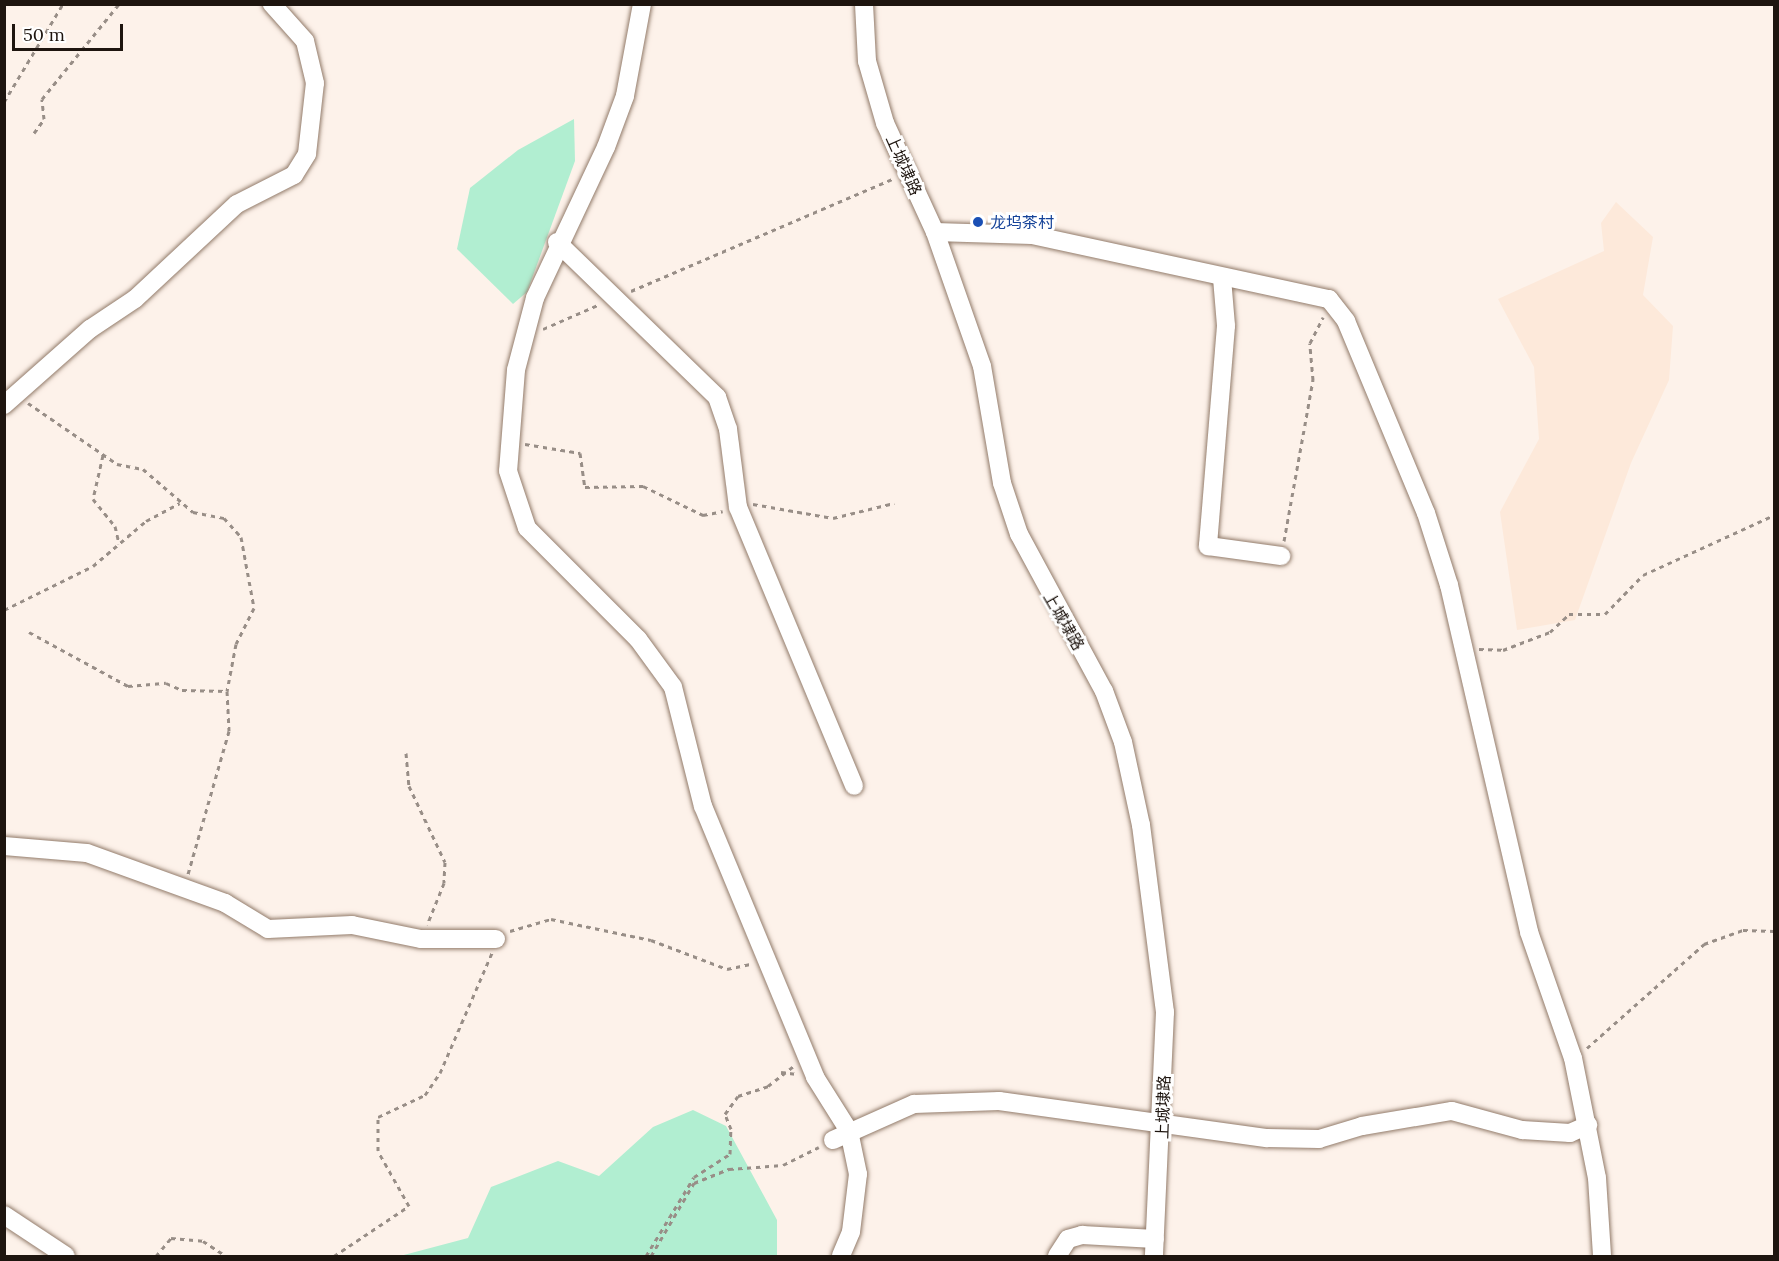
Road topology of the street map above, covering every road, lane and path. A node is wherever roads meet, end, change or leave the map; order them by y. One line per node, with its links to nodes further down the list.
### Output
1 (63, 4): 6 (path)
2 (118, 4): 7 (path)
3 (272, 4): 15 (street)
4 (642, 4): 10 (street)
5 (864, 4): 8 (street, 上城埭路)
6 (4, 102)
7 (34, 133)
8 (905, 173): 9 (street, 上城埭路); 12 (path)
9 (935, 232): 11 (street); 38 (street, 上城埭路)
10 (557, 242): 12 (street); 14 (street)
11 (1221, 278): 13 (street); 23 (street)
12 (617, 297): 14 (path); 20 (street)
13 (1331, 301): 23 (path); 26 (street)
14 (524, 337): 16 (street)
15 (11, 400): 17 (path)
16 (508, 442): 20 (path); 35 (street)
17 (103, 455): 18 (path); 22 (path)
18 (180, 503): 22 (path); 27 (path)
19 (894, 503): 20 (path)
20 (738, 507): 29 (street)
21 (1774, 515): 26 (path)
22 (119, 544): 24 (path)
23 (1281, 556)
24 (4, 610)
25 (29, 632): 27 (path)
26 (1465, 648): 36 (street)
27 (227, 691): 31 (path)
28 (406, 753): 33 (path)
29 (854, 786)
30 (4, 846): 31 (street)
31 (184, 888): 33 (street)
32 (1774, 931): 36 (path)
33 (421, 939): 34 (street)
34 (496, 939): 35 (path); 47 (path)
35 (769, 961): 37 (street)
36 (1573, 1058): 39 (street)
37 (807, 1059): 40 (street); 48 (path)
38 (1163, 1123): 39 (street); 40 (street); 43 (street, 上城埭路)
39 (1588, 1125): 52 (street)
40 (849, 1131): 41 (street); 50 (street)
41 (832, 1140): 49 (path)
42 (4, 1215): 44 (street)
43 (1155, 1248): 51 (street)
44 (66, 1257)
45 (156, 1257): 46 (path)
46 (226, 1257)
47 (334, 1257)
48 (646, 1257)
49 (651, 1257)
50 (841, 1257)
51 (1056, 1257)
52 (1602, 1257)

